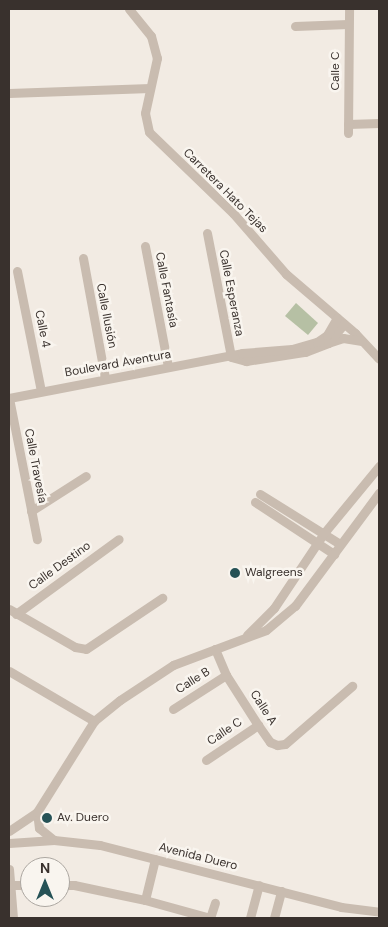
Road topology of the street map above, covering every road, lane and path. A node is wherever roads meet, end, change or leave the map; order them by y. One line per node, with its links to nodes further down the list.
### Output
1 (129, 9): 5 (street, Carretera Hato Tejas)
2 (349, 9): 3 (street, Calle C)
3 (348, 24): 4 (street); 7 (street, Calle C)
4 (295, 26)
5 (150, 88): 6 (street); 12 (street, Carretera Hato Tejas)
6 (9, 93)
7 (379, 123)
8 (207, 233): 17 (street, Calle Esperanza)
9 (145, 246): 19 (street, Calle Fantasía)
10 (82, 258): 20 (street, Calle Ilusión)
11 (17, 271): 21 (street, Calle 4)
12 (337, 318): 13 (street, Carretera Hato Tejas); 16 (street, Boulevard Aventura)
13 (344, 324): 14 (street, Carretera Hato Tejas); 15 (street, Boulevard Aventura)
14 (362, 341): 15 (street); 18 (street, Carretera Hato Tejas)
15 (328, 343): 16 (street, Boulevard Aventura)
16 (303, 347): 17 (street, Boulevard Aventura); 17 (street, Boulevard Aventura)
17 (231, 357): 19 (street, Boulevard Aventura)
18 (379, 359)
19 (168, 367): 20 (street, Boulevard Aventura)
20 (106, 378): 21 (street, Boulevard Aventura)
21 (41, 391): 22 (street, Boulevard Aventura)
22 (9, 398): 26 (street, Calle Travesía)
23 (379, 466): 27 (street)
24 (86, 476): 26 (street)
25 (379, 493): 31 (street)
26 (31, 511): 28 (street, Calle Travesía)
27 (324, 533): 30 (street); 30 (street); 31 (street)
28 (37, 539)
29 (119, 539): 34 (street, Calle Destino)
30 (318, 543): 32 (street); 35 (street)
31 (340, 544): 32 (street)
32 (334, 554): 35 (street)
33 (162, 598): 34 (street)
34 (12, 611)
35 (236, 641): 36 (street)
36 (215, 649): 38 (street, Calle A); 41 (street)
37 (9, 671): 41 (street)
38 (226, 675): 40 (street, Calle B); 42 (street, Calle A)
39 (352, 686): 42 (street, Calle A)
40 (173, 709)
41 (94, 721): 44 (street)
42 (258, 725): 43 (street, Calle C)
43 (206, 760)
44 (37, 812): 45 (street); 46 (street)
45 (9, 831)
46 (54, 840): 47 (street, Avenida Duero); 48 (street, Avenida Duero)
47 (9, 843)
48 (155, 859): 53 (street, Avenida Duero); 55 (street)
49 (9, 869): 51 (street)
50 (70, 884): 55 (street)
51 (12, 885): 52 (street); 58 (street)
52 (20, 885)
53 (259, 885): 54 (street, Avenida Duero); 60 (street)
54 (281, 891): 57 (street, Avenida Duero); 61 (street)
55 (145, 900): 59 (street)
56 (215, 904): 59 (street)
57 (379, 912)
58 (13, 918)
59 (210, 918)
60 (250, 918)
61 (274, 918)

